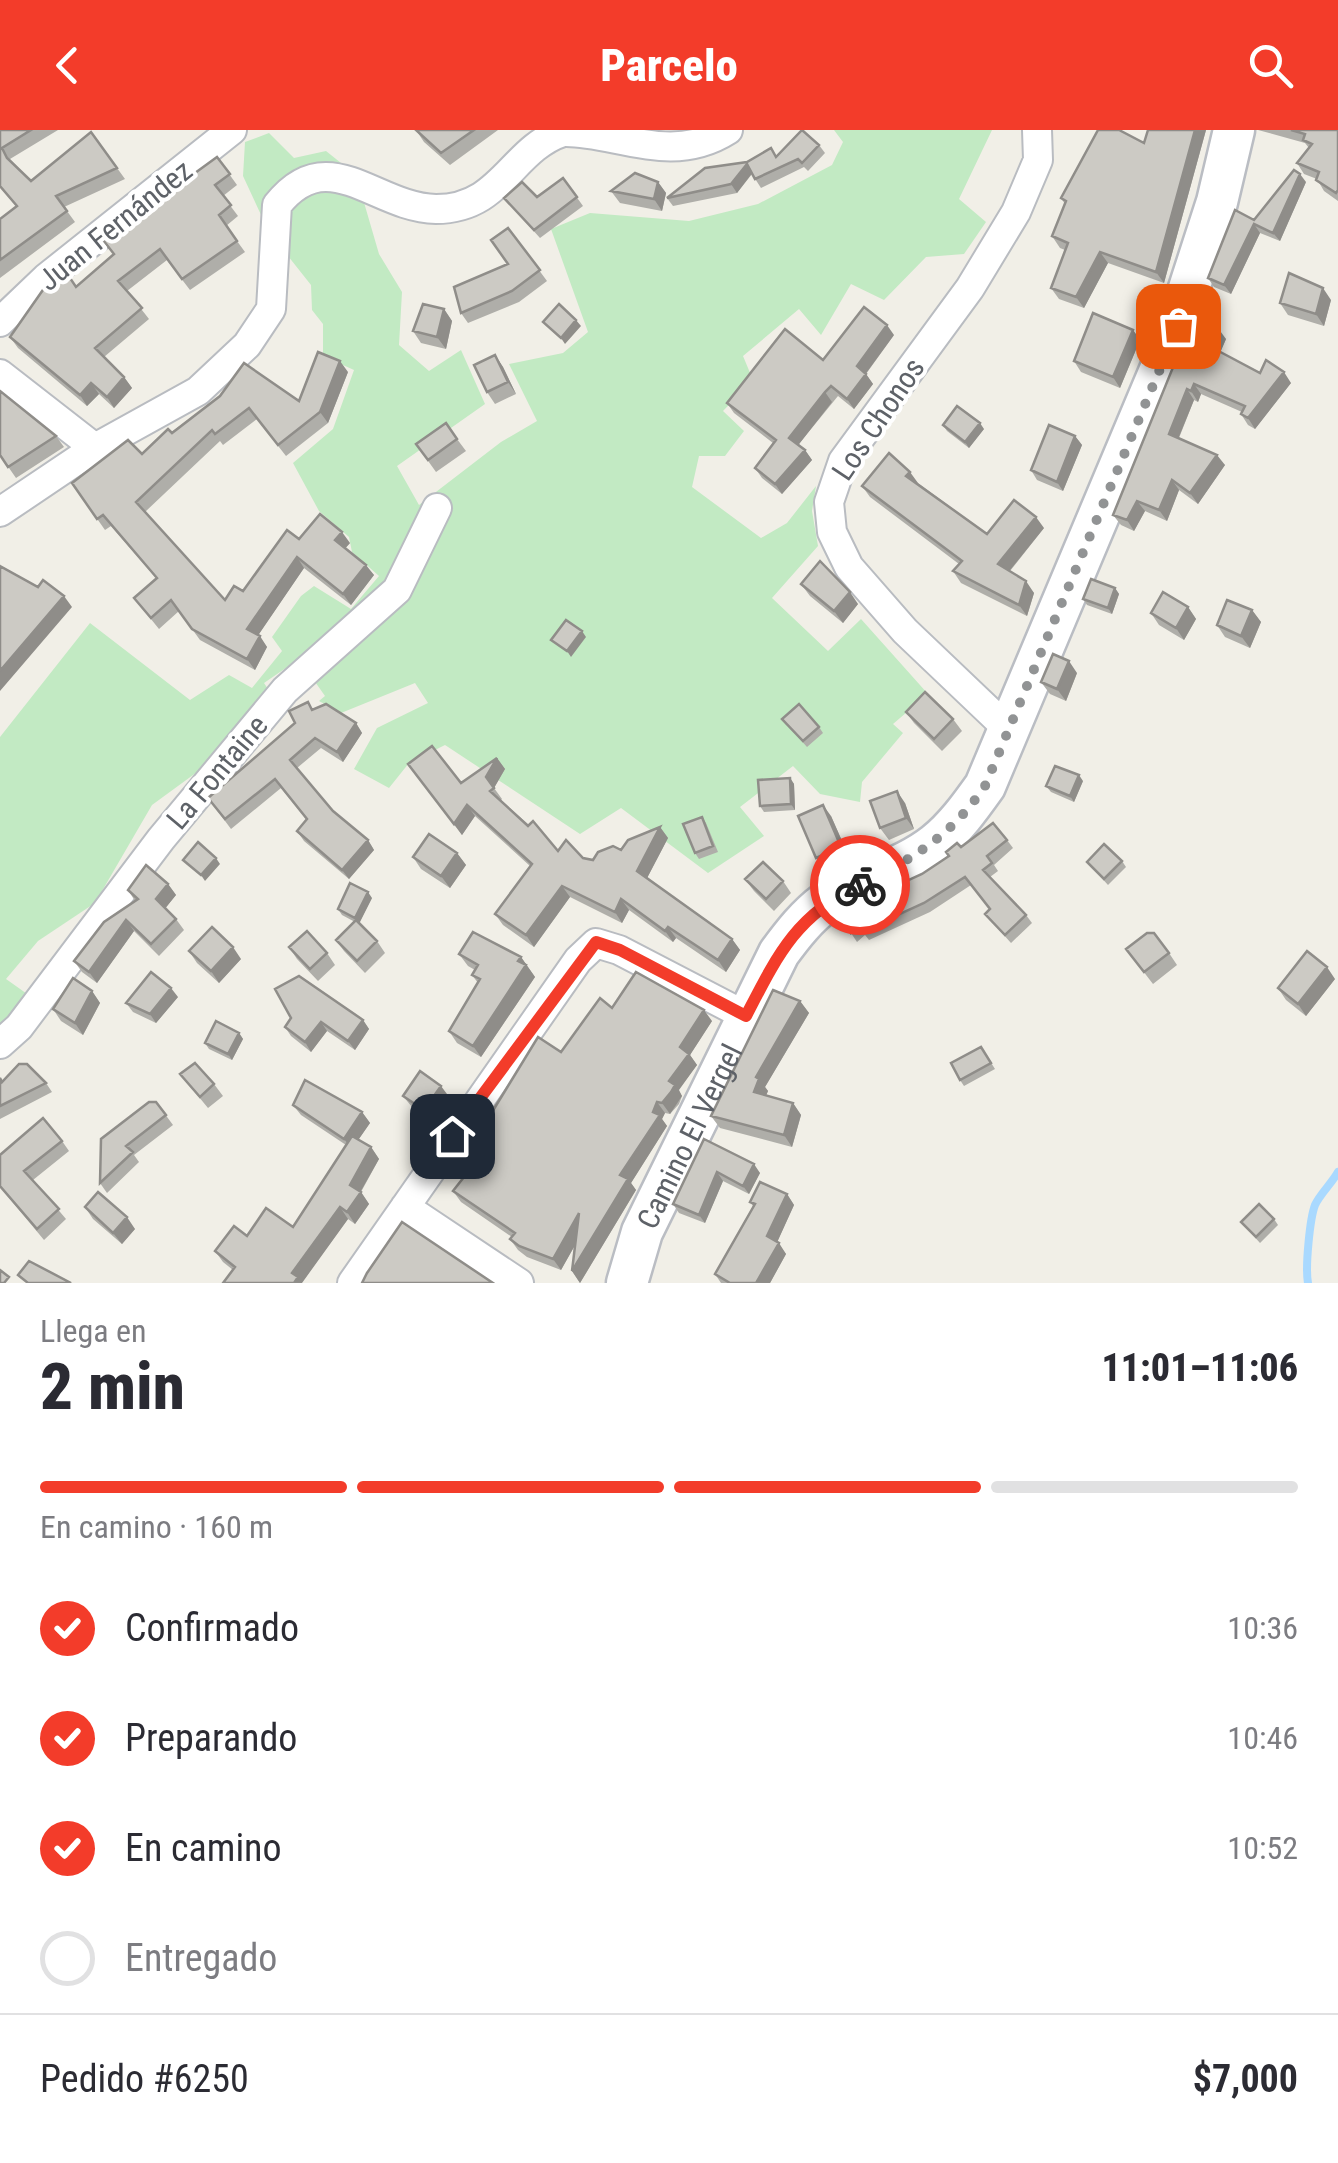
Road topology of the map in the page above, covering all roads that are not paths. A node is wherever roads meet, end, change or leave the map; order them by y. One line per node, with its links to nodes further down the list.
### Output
1 (232, 130): 5 (street, Juan Fernández)
2 (728, 130): 7 (street)
3 (1037, 130): 10 (street, Los Chonos)
4 (1234, 130): 10 (street, Camino El Vergel)
5 (0, 322)
6 (0, 374): 7 (street)
7 (95, 448): 9 (street)
8 (437, 508): 12 (street, La Fontaine)
9 (0, 512)
10 (1009, 730): 11 (street, Camino El Vergel)
11 (746, 1016): 13 (street); 16 (street, Camino El Vergel)
12 (0, 1044)
13 (405, 1207): 14 (street); 15 (street)
14 (352, 1283)
15 (519, 1283)
16 (626, 1283)

